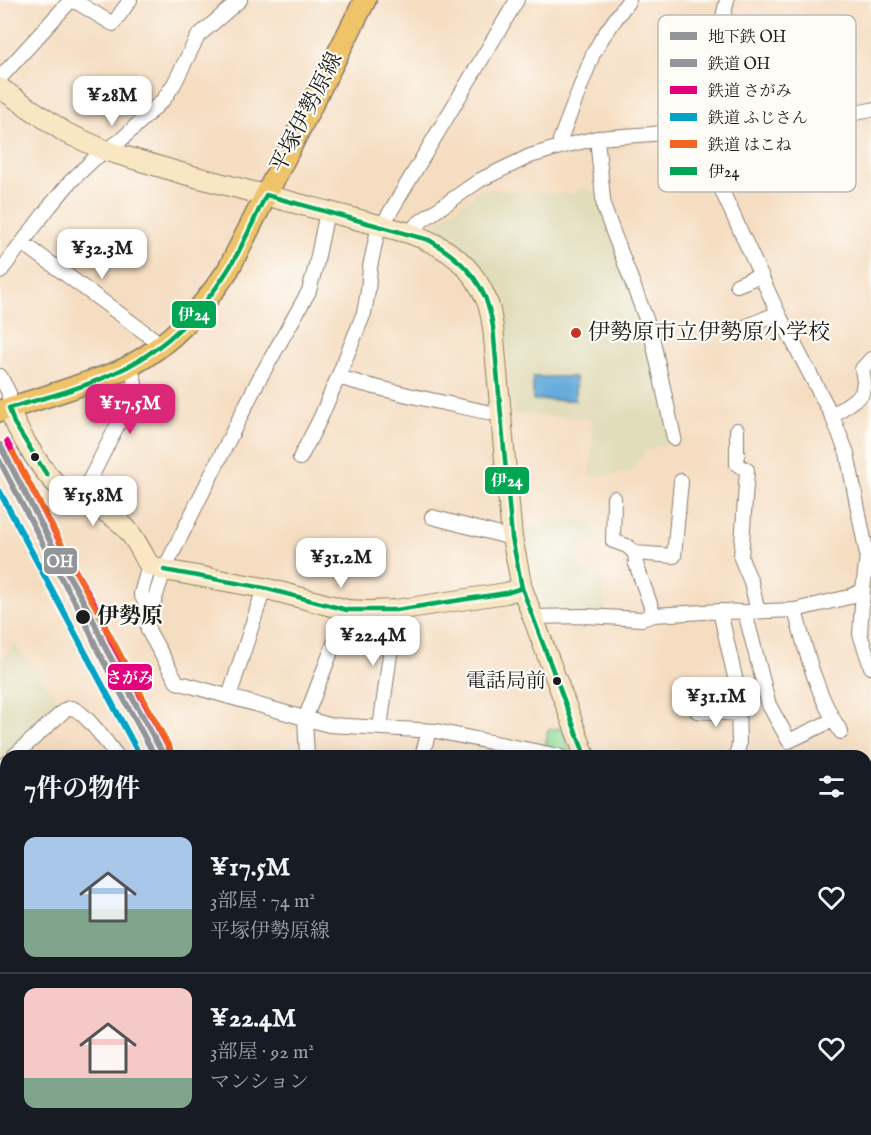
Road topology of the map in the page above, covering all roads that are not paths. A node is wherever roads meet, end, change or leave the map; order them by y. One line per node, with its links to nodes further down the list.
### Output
1 (72, 0): 2 (street); 9 (street)
2 (130, 0)
3 (240, 0): 17 (street)
4 (365, 0): 19 (main road, 平塚伊勢原線)
5 (517, 0): 21 (street)
6 (629, 0): 16 (street)
7 (727, 0): 8 (street)
8 (724, 15)
9 (2, 91): 17 (street)
10 (871, 110): 11 (street)
11 (856, 113)
12 (658, 126): 14 (street)
13 (658, 133): 14 (street)
14 (652, 134): 15 (street)
15 (597, 138): 16 (street); 38 (street)
16 (560, 147): 22 (street)
17 (107, 151): 19 (street); 23 (street)
18 (722, 192): 25 (street)
19 (266, 195): 20 (street); 29 (main road, 平塚伊勢原線)
20 (327, 212): 21 (street); 47 (street)
21 (382, 226): 22 (street); 33 (street)
22 (409, 233): 35 (street)
23 (23, 243): 24 (street); 29 (street)
24 (0, 272)
25 (761, 275): 26 (street); 27 (street)
26 (737, 285)
27 (778, 313): 28 (street); 36 (street)
28 (738, 330)
29 (162, 345): 31 (main road, 平塚伊勢原線)
30 (871, 359): 36 (street)
31 (130, 366): 34 (main road, 平塚伊勢原線); 42 (street)
32 (0, 376): 34 (street)
33 (338, 377): 35 (street); 39 (street)
34 (4, 409): 42 (street)
35 (500, 412): 44 (street)
36 (832, 416): 46 (street)
37 (737, 430): 55 (street)
38 (674, 438)
39 (300, 458)
40 (681, 481): 45 (street)
41 (614, 498): 45 (street)
42 (80, 499): 47 (street)
43 (432, 517): 44 (street)
44 (512, 538): 49 (street)
45 (635, 553): 56 (street)
46 (869, 558): 50 (street)
47 (156, 567): 48 (street); 59 (street)
48 (264, 588): 51 (street); 59 (street)
49 (522, 588): 52 (street); 57 (street)
50 (863, 590): 53 (street); 58 (street)
51 (346, 610): 52 (street); 62 (street)
52 (396, 610): 63 (street)
53 (795, 610): 55 (street); 55 (street)
54 (720, 611): 55 (street); 56 (street); 61 (street)
55 (751, 612)
56 (654, 615): 57 (street)
57 (533, 617): 70 (street)
58 (871, 667)
59 (229, 697): 62 (street)
60 (697, 711): 61 (street)
61 (738, 714): 71 (street)
62 (306, 719): 63 (street); 67 (street)
63 (380, 728): 64 (street)
64 (429, 731): 68 (street); 69 (street)
65 (21, 750): 66 (street)
66 (112, 750)
67 (307, 750)
68 (424, 750)
69 (527, 750)
70 (583, 750)
71 (738, 750)

